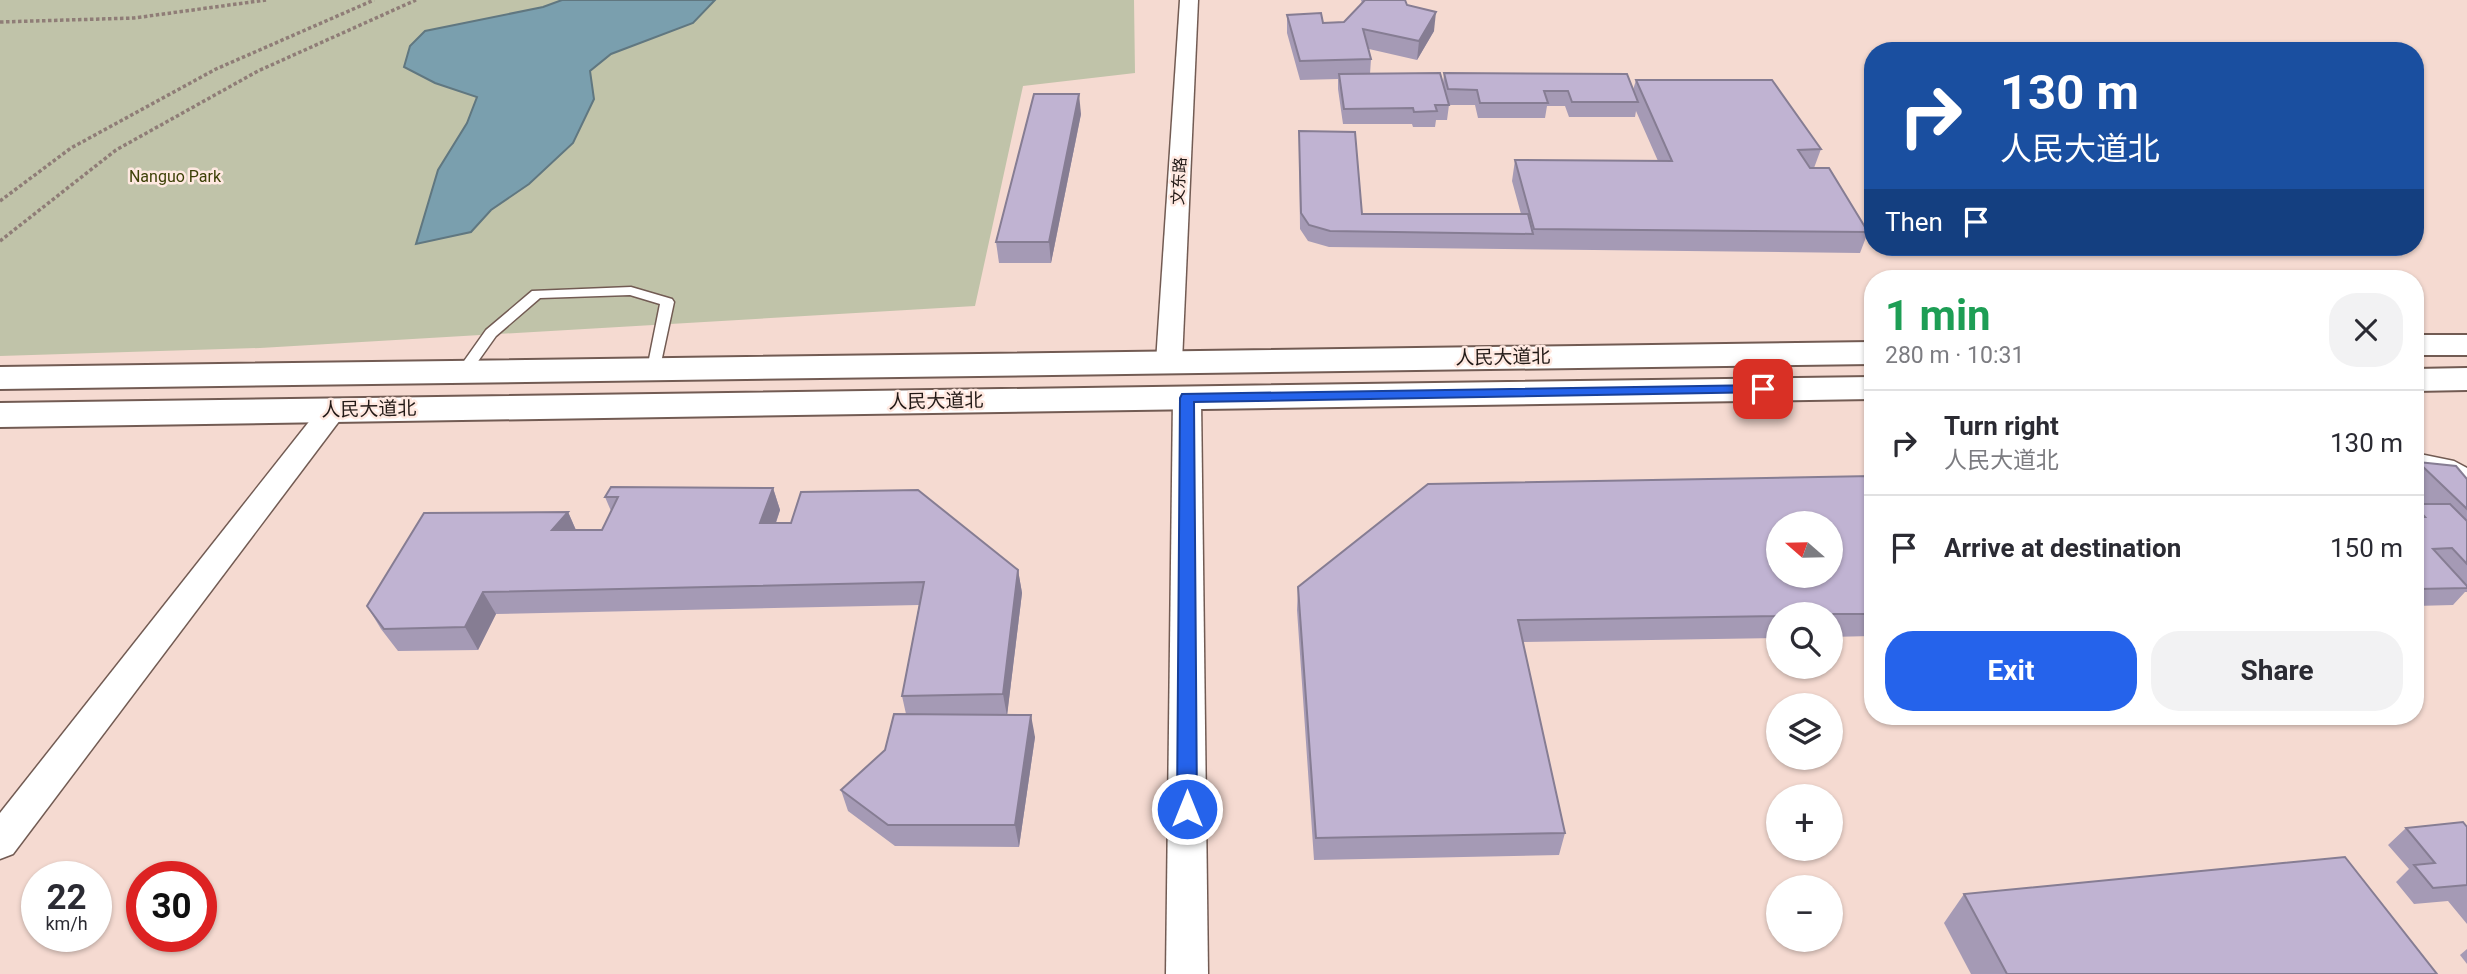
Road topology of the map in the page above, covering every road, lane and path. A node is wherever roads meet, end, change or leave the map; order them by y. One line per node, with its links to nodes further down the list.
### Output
1 (267, 0): 5 (path)
2 (374, 0): 6 (path)
3 (416, 0): 7 (path)
4 (1189, 0): 11 (street, 文东路)
5 (0, 22)
6 (0, 201)
7 (0, 240)
8 (2424, 345): 9 (main road)
9 (2467, 345)
10 (1864, 353): 11 (main road, 人民大道北)
11 (1169, 362): 12 (main road, 人民大道北)
12 (654, 369): 13 (main road, 人民大道北); 13 (lane)
13 (464, 372): 14 (main road, 人民大道北)
14 (0, 378)
15 (2467, 379): 16 (main road)
16 (2424, 380)
17 (1864, 388): 18 (main road, 人民大道北)
18 (1187, 398): 19 (main road, 人民大道北); 24 (street)
19 (333, 410): 20 (main road, 人民大道北); 23 (street)
20 (0, 415)
21 (2424, 460): 22 (lane)
22 (2467, 475)
23 (0, 842)
24 (1187, 974)

